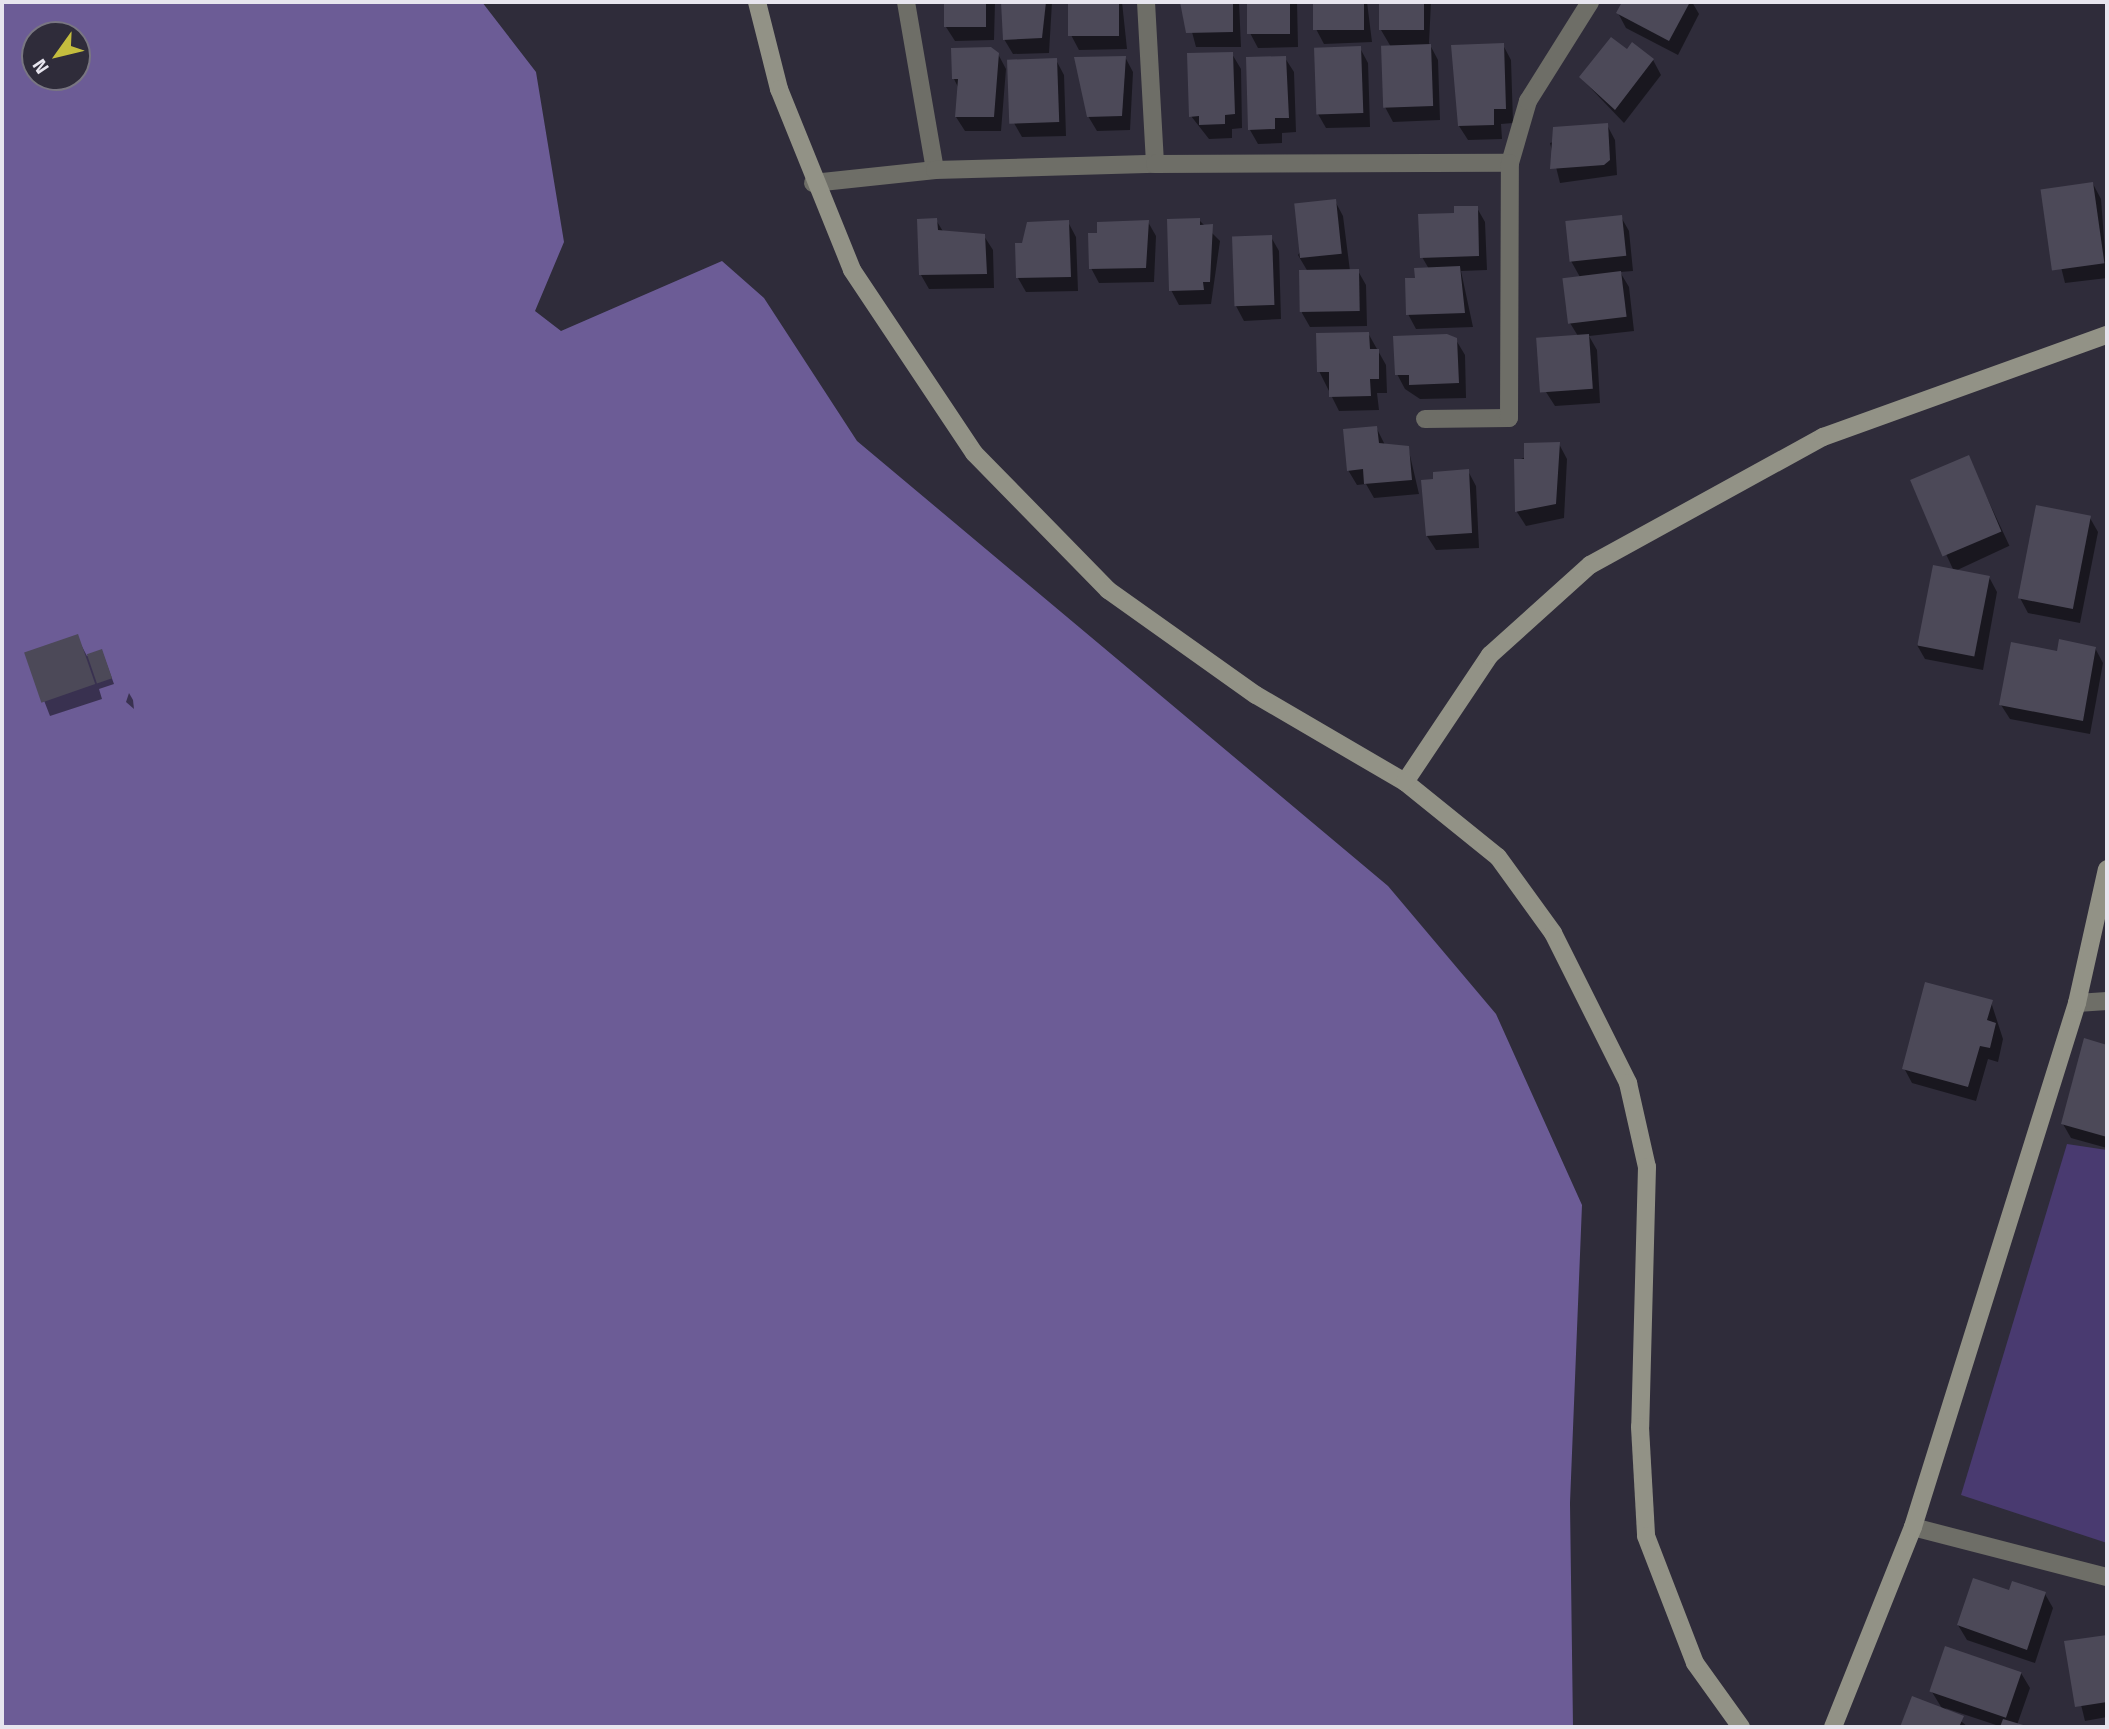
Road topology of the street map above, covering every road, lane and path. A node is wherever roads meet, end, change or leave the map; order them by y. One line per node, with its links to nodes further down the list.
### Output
1 (757, 2): 8 (street)
2 (906, 2): 7 (street)
3 (1146, 2): 6 (street)
4 (1590, 2): 5 (street)
5 (1510, 163): 6 (street); 10 (street)
6 (1155, 164): 7 (street)
7 (935, 170): 8 (street)
8 (813, 183): 11 (street)
9 (2107, 335): 11 (street)
10 (1424, 419)
11 (1405, 782): 17 (street)
12 (2107, 869): 14 (street)
13 (2107, 1001): 14 (street)
14 (2077, 1003): 15 (street)
15 (1913, 1527): 16 (street); 18 (street)
16 (2107, 1577)
17 (1741, 1727)
18 (1833, 1727)

